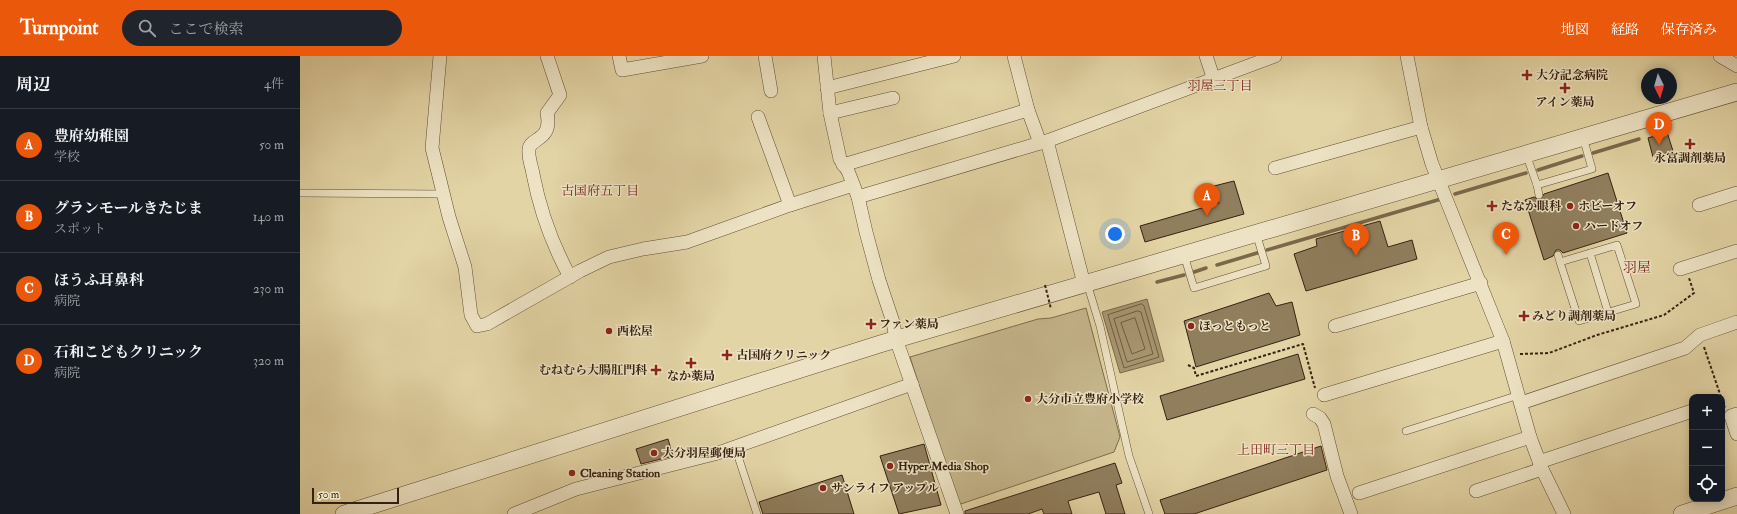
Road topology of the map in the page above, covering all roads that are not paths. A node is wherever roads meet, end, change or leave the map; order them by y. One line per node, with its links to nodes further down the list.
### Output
1 (440, 56): 33 (street)
2 (547, 56): 44 (street)
3 (619, 56): 4 (street)
4 (702, 56)
5 (765, 56): 16 (street)
6 (824, 56): 15 (street)
7 (954, 56): 15 (street)
8 (1014, 56): 19 (street)
9 (1206, 56): 14 (street)
10 (1275, 56): 14 (street)
11 (1407, 56): 22 (street)
12 (1720, 56): 13 (street)
13 (1737, 66)
14 (1214, 80): 24 (street)
15 (827, 88): 20 (street)
16 (771, 91)
17 (1737, 92): 23 (street)
18 (893, 98): 20 (street)
19 (1028, 110): 24 (street); 26 (street)
20 (830, 113): 26 (street)
21 (758, 117): 35 (street)
22 (1421, 127): 27 (street); 28 (street)
23 (1583, 137): 25 (street); 29 (lane)
24 (1043, 142): 30 (street); 45 (street)
25 (1526, 154): 28 (street); 29 (lane)
26 (843, 165): 30 (street)
27 (1275, 168)
28 (1438, 180): 37 (street); 46 (street)
29 (1536, 185): 34 (lane)
30 (856, 191): 35 (street); 50 (street)
31 (300, 193): 33 (lane)
32 (1737, 193): 36 (street)
33 (443, 194): 44 (street)
34 (1540, 195)
35 (790, 205): 44 (street)
36 (1699, 205)
37 (1256, 233): 40 (street); 40 (lane)
38 (1737, 250): 43 (street)
39 (1590, 253): 42 (lane); 47 (lane); 47 (lane)
40 (1184, 254): 45 (street)
41 (1558, 255): 42 (lane)
42 (1560, 262): 47 (lane)
43 (1680, 268)
44 (570, 277)
45 (1085, 283): 50 (street); 70 (lane)
46 (1481, 283): 49 (street); 51 (street)
47 (1608, 312)
48 (1737, 322): 54 (street)
49 (1335, 326)
50 (896, 339): 52 (street); 66 (street)
51 (1503, 341): 53 (street); 54 (street)
52 (912, 384): 61 (street); 69 (street)
53 (1320, 394)
54 (1520, 399): 58 (lane); 60 (street)
55 (1689, 412): 62 (street)
56 (1313, 414): 71 (street)
57 (1737, 414): 59 (street)
58 (1406, 431)
59 (1737, 434)
60 (1530, 437): 62 (street); 64 (street)
61 (735, 447): 67 (street); 68 (lane)
62 (1541, 466): 63 (street); 72 (street)
63 (1476, 491)
64 (1359, 493)
65 (1737, 496): 73 (street)
66 (344, 514)
67 (514, 514)
68 (757, 514)
69 (957, 514)
70 (1149, 514)
71 (1351, 514)
72 (1564, 514)
73 (1682, 514)

